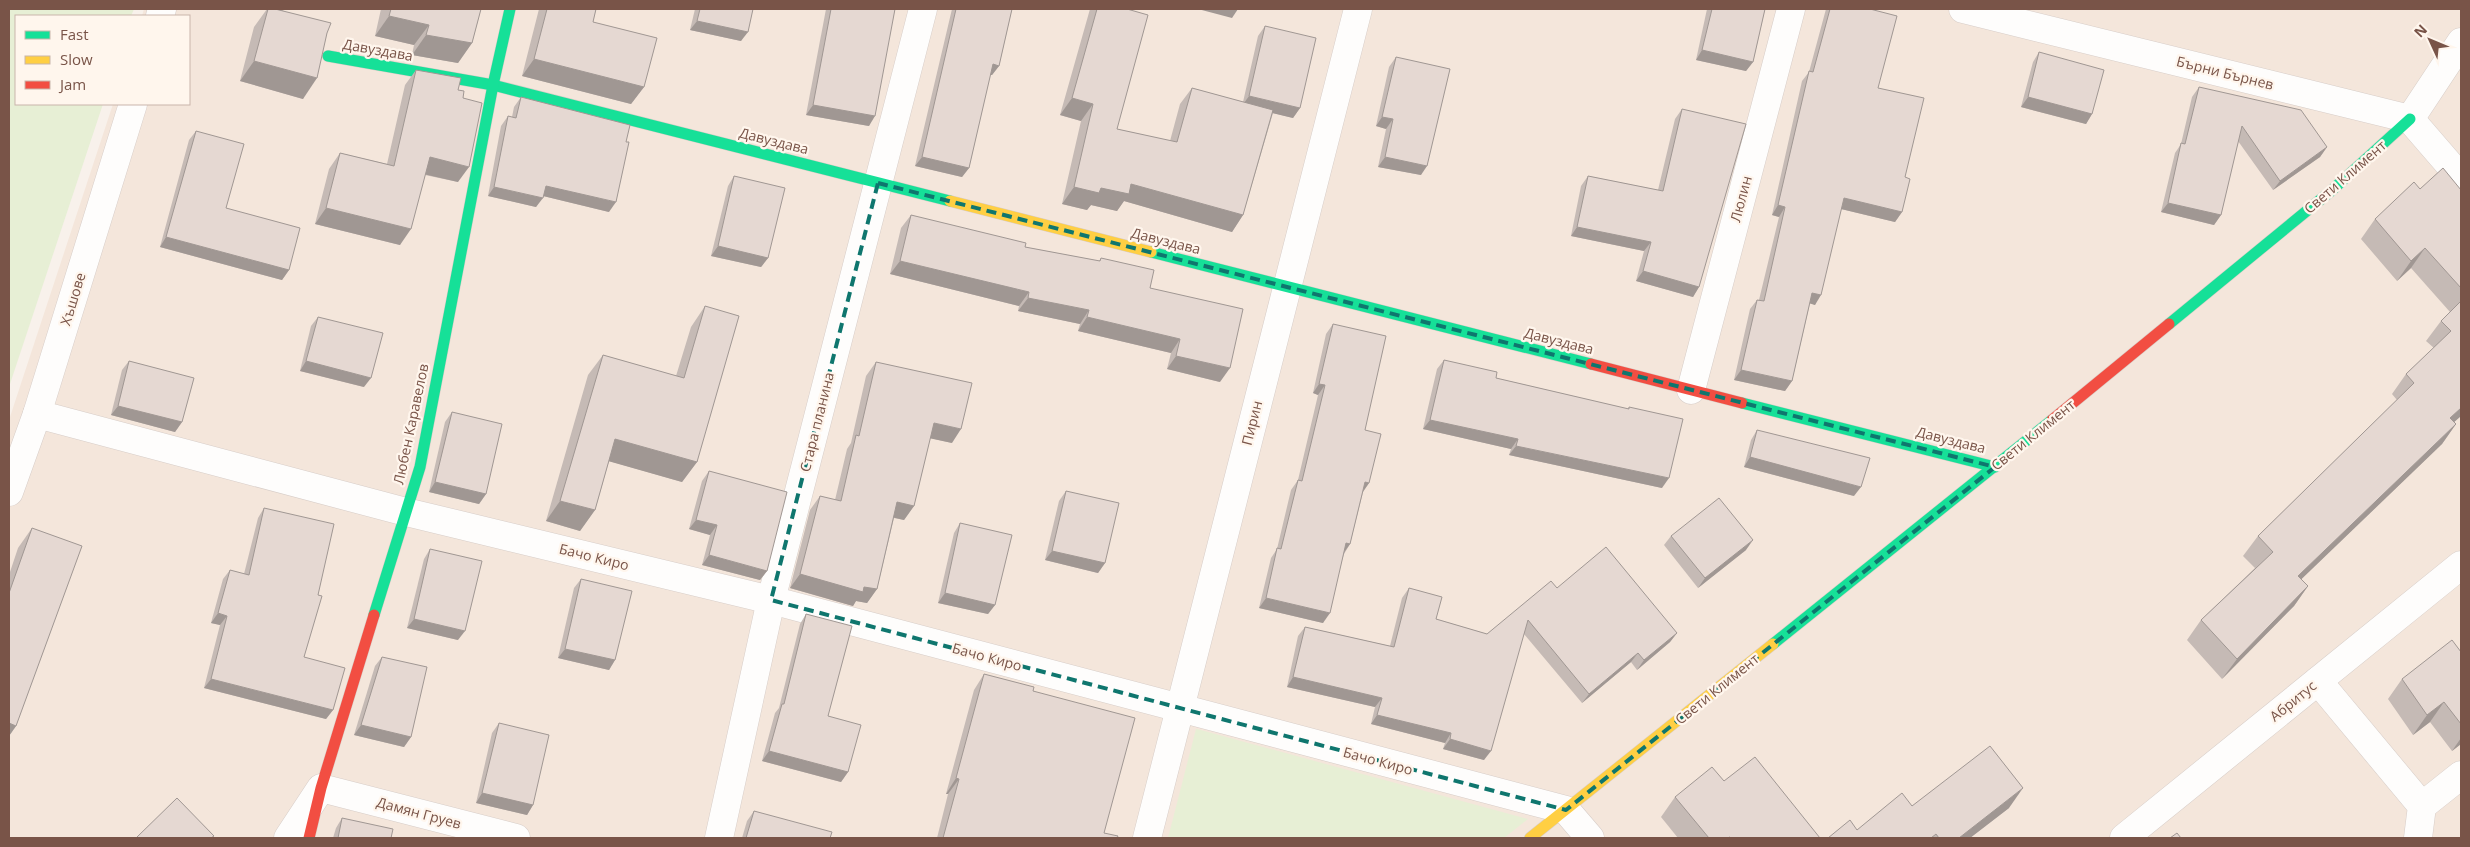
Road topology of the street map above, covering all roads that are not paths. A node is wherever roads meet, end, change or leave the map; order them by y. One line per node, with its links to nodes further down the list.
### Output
1 (510, 9): 8 (street, Любен Каравелов)
2 (923, 9): 12 (street, Стара планина)
3 (1358, 9): 13 (street, Пирин)
4 (1790, 9): 14 (street, Люлин)
5 (1963, 9): 10 (street, Бърни Бърнев)
6 (2461, 42): 10 (street, Свети Климент)
7 (328, 56): 8 (street, Давуздава)
8 (493, 86): 12 (street, Давуздава); 18 (street, Любен Каравелов)
9 (133, 105): 15 (street, Хъшове)
10 (2410, 119): 11 (street); 16 (street, Свети Климент)
11 (2461, 178)
12 (878, 183): 13 (street, Давуздава); 20 (street, Стара планина)
13 (1287, 287): 14 (street, Давуздава); 22 (street, Пирин)
14 (1690, 390): 16 (street, Давуздава)
15 (37, 414): 17 (street, Хъшове); 18 (street, Бачо Киро)
16 (1995, 467): 26 (street, Свети Климент)
17 (9, 492)
18 (406, 512): 20 (street, Бачо Киро); 24 (street, Любен Каравелов)
19 (2461, 565): 21 (street, Абритус)
20 (772, 600): 22 (street, Бачо Киро); 30 (street, Стара планина)
21 (2318, 681): 25 (street); 34 (street, Абритус)
22 (1180, 708): 26 (street, Бачо Киро); 31 (street, Пирин)
23 (2461, 775): 25 (street)
24 (321, 788): 27 (street); 28 (street, Любен Каравелов); 29 (street, Дамян Груев)
25 (2422, 806): 35 (street)
26 (1566, 810): 32 (street, Свети Климент); 33 (street)
27 (288, 838)
28 (309, 838)
29 (516, 838)
30 (719, 838)
31 (1147, 838)
32 (1530, 838)
33 (1590, 838)
34 (2124, 838)
35 (2418, 838)

